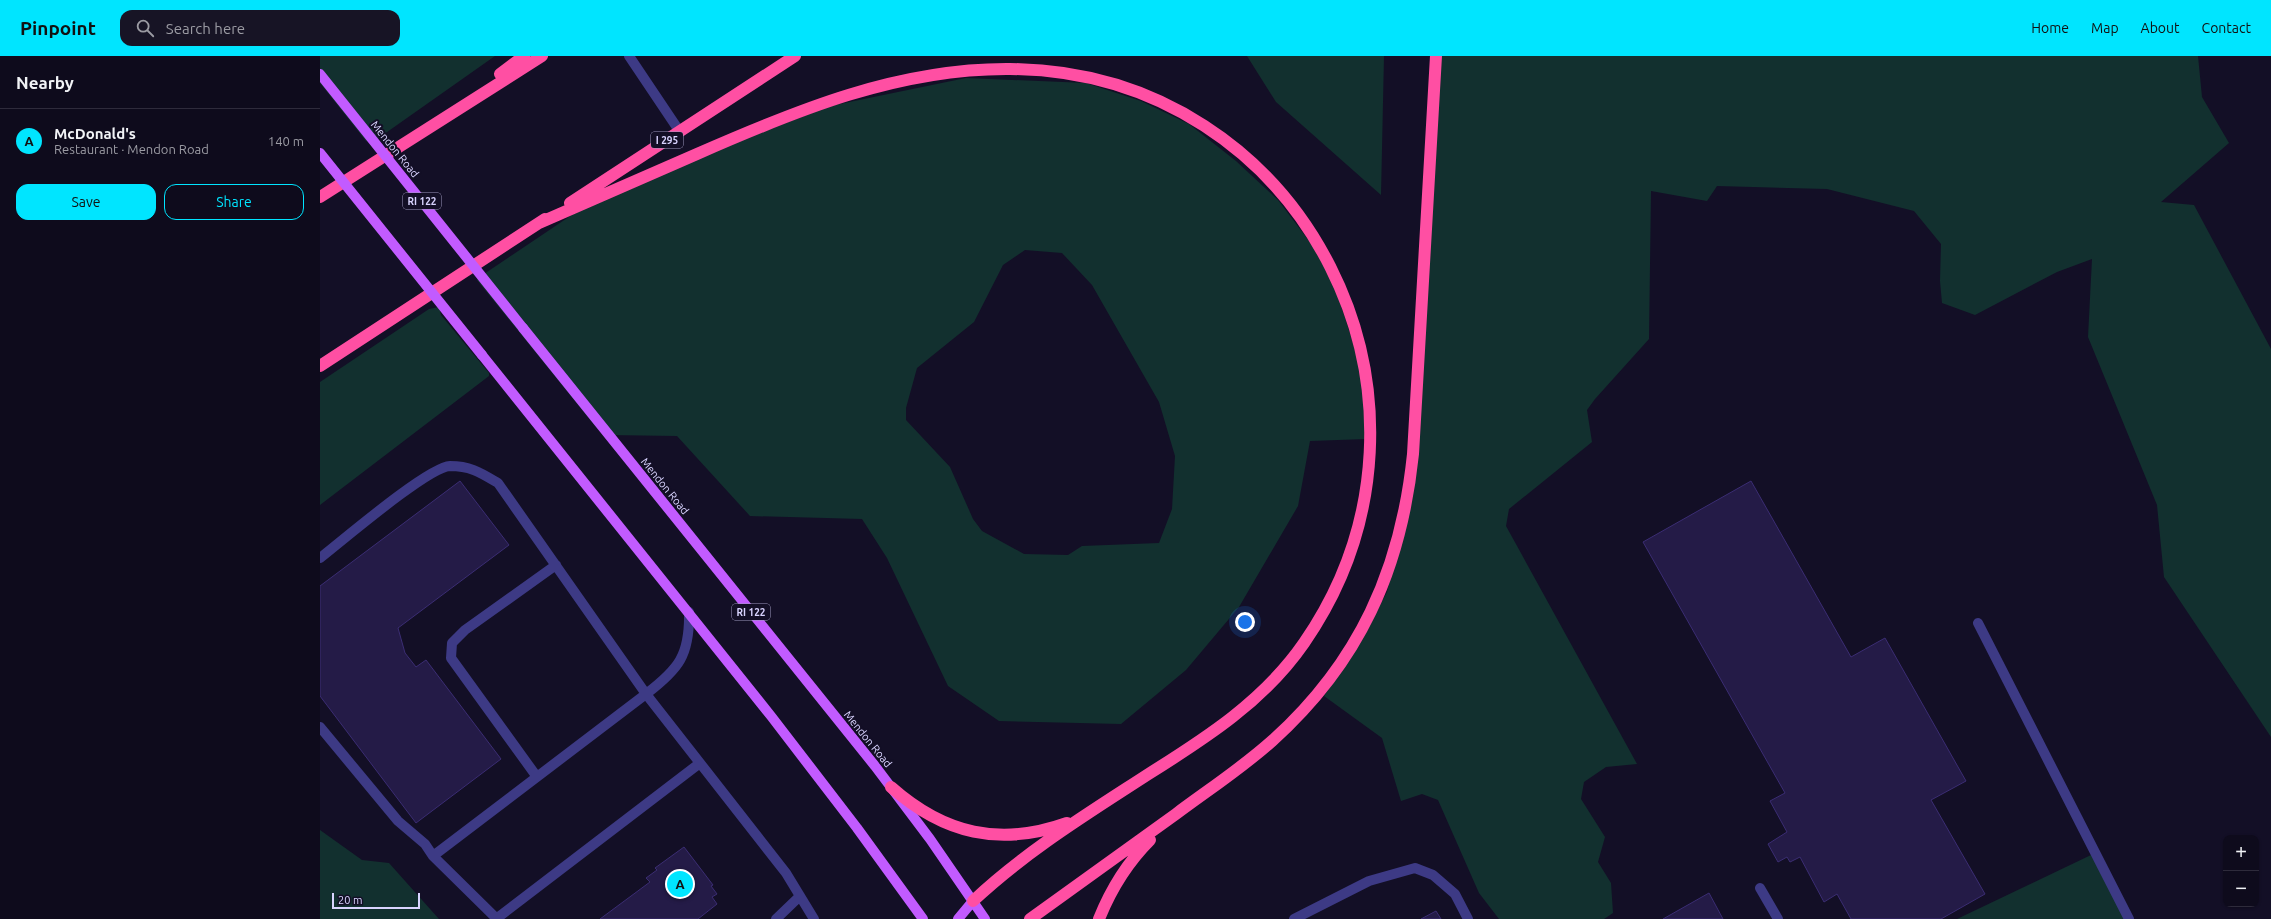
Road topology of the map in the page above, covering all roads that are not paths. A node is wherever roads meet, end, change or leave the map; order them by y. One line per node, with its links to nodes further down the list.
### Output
1 (524, 56): 7 (highway)
2 (542, 56): 7 (highway)
3 (629, 56): 8 (lane)
4 (795, 56): 8 (highway, I 295)
5 (1436, 56): 22 (highway)
6 (320, 74): 21 (main road, Mendon Road / RI 122, bridge)
7 (444, 118): 10 (highway)
8 (680, 132): 11 (highway, I 295)
9 (320, 153): 15 (main road, bridge)
10 (320, 197)
11 (539, 223): 12 (highway, I 295); 23 (highway)
12 (320, 366)
13 (320, 558): 14 (lane)
14 (556, 565): 17 (lane); 20 (lane)
15 (689, 612): 17 (lane); 31 (main road)
16 (1978, 623): 39 (lane)
17 (646, 694): 19 (lane); 20 (lane)
18 (320, 726): 24 (lane)
19 (700, 763): 26 (lane); 28 (lane)
20 (537, 777): 24 (lane)
21 (891, 787): 23 (highway); 27 (main road, Mendon Road / RI 122)
22 (1187, 806): 34 (highway); 35 (highway)
23 (1093, 810): 27 (highway)
24 (433, 856): 28 (lane)
25 (1760, 888): 38 (lane)
26 (800, 896): 29 (lane); 30 (lane)
27 (973, 901): 32 (main road); 33 (main road, Mendon Road / RI 122)
28 (496, 919)
29 (776, 919)
30 (814, 919)
31 (923, 919)
32 (958, 919)
33 (985, 919)
34 (1030, 919)
35 (1099, 919)
36 (1294, 919): 37 (lane)
37 (1468, 919)
38 (1778, 919)
39 (2129, 919)

